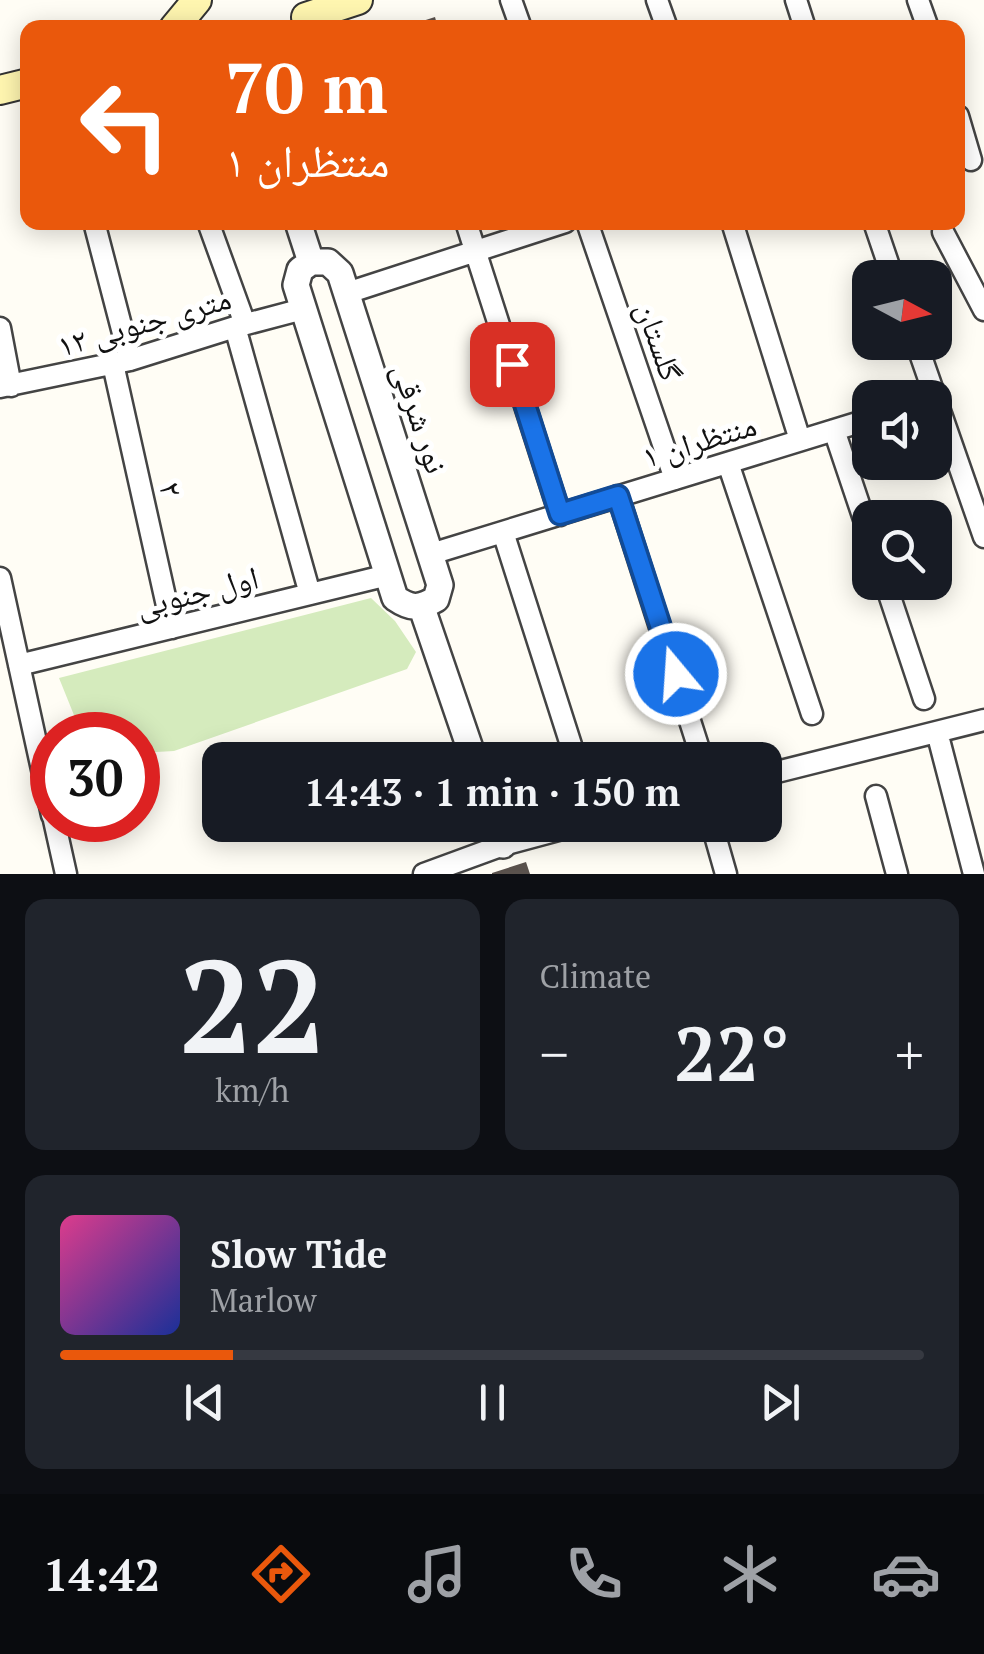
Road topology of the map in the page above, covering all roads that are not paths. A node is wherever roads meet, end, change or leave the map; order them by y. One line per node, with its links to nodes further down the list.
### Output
1 (196, 0): 4 (main road)
2 (358, 0): 3 (main road)
3 (301, 15)
4 (180, 20)
5 (965, 140): 6 (street)
6 (971, 160)
7 (96, 230): 24 (street, ۲)
8 (210, 230): 22 (street)
9 (301, 230): 18 (street)
10 (469, 230): 16 (street)
11 (541, 230): 16 (street)
12 (591, 230): 31 (street, گلستان)
13 (734, 230): 28 (street)
14 (877, 230): 17 (street)
15 (944, 232): 21 (street)
16 (476, 252): 19 (street); 34 (street)
17 (887, 260)
18 (311, 262): 19 (street, نور شرقی); 20 (street)
19 (346, 293): 37 (street, نور شرقی)
20 (304, 309): 22 (street, ۱۲ متری جنوبی); 38 (street)
21 (984, 310)
22 (240, 325): 24 (street, ۱۲ متری جنوبی); 40 (street)
23 (0, 328): 25 (street)
24 (121, 362): 25 (street, ۱۲ متری جنوبی); 43 (street, ۲)
25 (5, 386)
26 (852, 424): 27 (street, منتظران ۱)
27 (834, 430): 28 (street, منتظران ۱); 33 (street)
28 (800, 440): 30 (street, منتظران ۱)
29 (952, 446): 36 (street)
30 (728, 463): 31 (street, منتظران ۱); 47 (street)
31 (675, 479): 32 (street, منتظران ۱)
32 (618, 496): 34 (street, منتظران ۱); 52 (street)
33 (858, 500)
34 (560, 514): 35 (street, منتظران ۱)
35 (503, 532): 37 (street, منتظران ۱); 51 (street)
36 (984, 537)
37 (430, 554): 42 (street, نور شرقی)
38 (388, 575): 40 (street, اول جنوبی); 42 (street)
39 (0, 578): 44 (street)
40 (310, 594): 43 (street, اول جنوبی)
41 (891, 600): 45 (street)
42 (422, 608): 50 (street)
43 (172, 628): 44 (street, اول جنوبی)
44 (19, 665): 46 (street)
45 (924, 700)
46 (30, 714)
47 (812, 714)
48 (984, 720): 49 (street)
49 (938, 732): 53 (street); 62 (street)
50 (468, 742)
51 (570, 742)
52 (697, 742)
53 (782, 772)
54 (876, 796): 61 (street)
55 (59, 842): 58 (street)
56 (486, 842): 59 (street)
57 (717, 842): 60 (street)
58 (66, 874)
59 (424, 874)
60 (726, 874)
61 (898, 874)
62 (974, 874)

